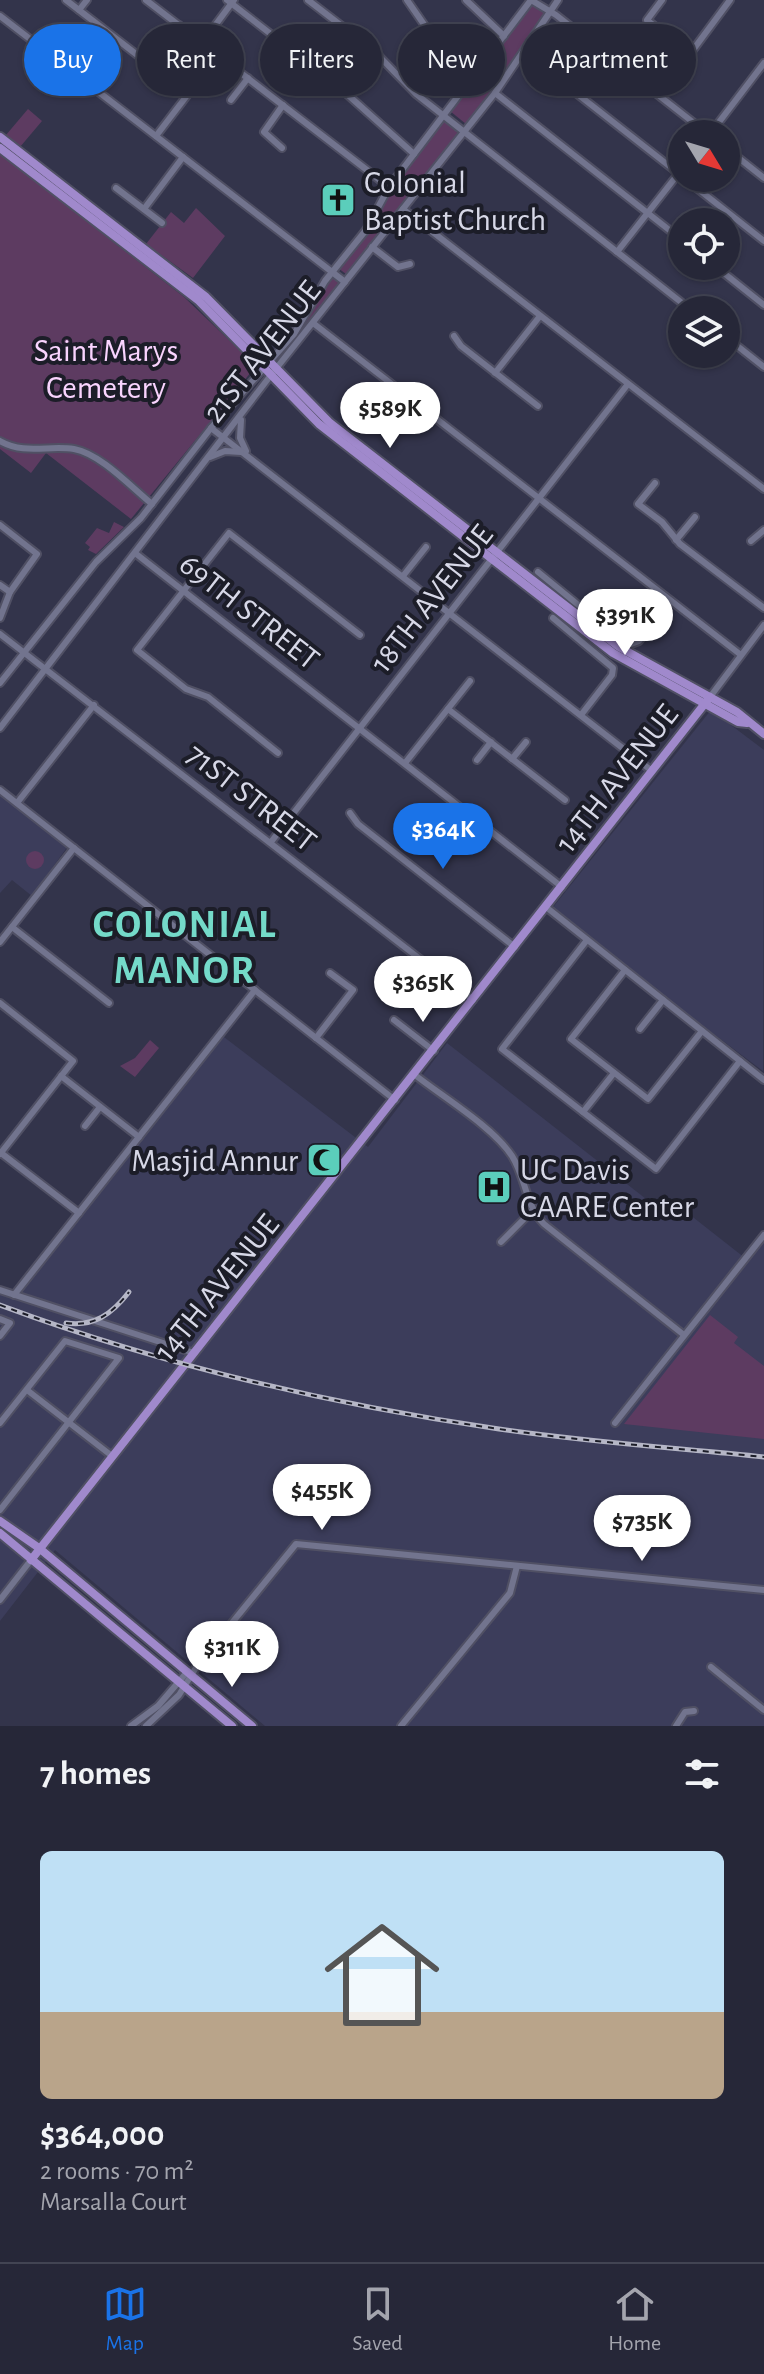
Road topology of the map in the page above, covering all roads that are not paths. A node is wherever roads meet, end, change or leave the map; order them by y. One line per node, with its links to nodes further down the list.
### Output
1 (66, 0): 12 (street)
2 (87, 0): 12 (street)
3 (146, 0): 15 (street)
4 (308, 0): 34 (street)
5 (407, 0): 17 (street)
6 (466, 0): 18 (street)
7 (531, 0): 13 (street); 20 (street, 21ST AVENUE)
8 (558, 0): 13 (street, 21ST AVENUE)
9 (662, 0): 10 (street)
10 (730, 0)
11 (231, 1): 16 (street); 42 (street)
12 (79, 10): 21 (street)
13 (551, 11): 19 (street, 21ST AVENUE); 35 (street)
14 (0, 16): 38 (street)
15 (178, 24)
16 (215, 24)
17 (424, 24)
18 (491, 24)
19 (543, 24)
20 (505, 35)
21 (137, 55)
22 (521, 58): 26 (street, 21ST AVENUE)
23 (764, 63): 36 (street)
24 (244, 75): 25 (street)
25 (248, 78): 32 (street); 33 (street)
26 (505, 80)
27 (187, 96): 38 (street)
28 (458, 96): 34 (street, 21ST AVENUE)
29 (493, 96): 37 (street, 21ST AVENUE)
30 (499, 96): 53 (street)
31 (581, 96): 45 (street)
32 (231, 100)
33 (283, 105): 41 (street); 47 (street)
34 (444, 115): 37 (street); 42 (street, 21ST AVENUE)
35 (691, 120)
36 (720, 120)
37 (465, 132): 52 (street, 21ST AVENUE); 58 (street)
38 (156, 136): 43 (street)
39 (0, 137): 70 (main road)
40 (0, 148): 70 (main road)
41 (282, 148)
42 (414, 154): 47 (street, 21ST AVENUE)
43 (183, 157): 51 (street); 60 (street)
44 (740, 159): 46 (street)
45 (668, 163)
46 (764, 178)
47 (389, 187): 60 (street, 21ST AVENUE)
48 (116, 188): 51 (street)
49 (668, 190): 53 (street)
50 (704, 192): 56 (street)
51 (144, 209): 54 (street)
52 (403, 209): 57 (street, 21ST AVENUE); 65 (street)
53 (647, 213): 55 (street); 58 (street)
54 (162, 223)
55 (668, 229)
56 (764, 241)
57 (372, 247): 59 (street); 62 (street, 21ST AVENUE)
58 (617, 252): 63 (street)
59 (410, 264)
60 (332, 272): 62 (street); 70 (street, 21ST AVENUE)
61 (733, 280): 64 (street)
62 (345, 282): 66 (street, 21ST AVENUE)
63 (673, 296)
64 (764, 305)
65 (540, 316): 71 (street); 72 (street)
66 (313, 323): 70 (street, 21ST AVENUE); 82 (street)
67 (454, 336): 71 (street)
68 (740, 348): 69 (street)
69 (764, 367)
70 (271, 368): 74 (street, 21ST AVENUE); 75 (street, 21ST AVENUE); 91 (main road)
71 (495, 373): 73 (street)
72 (628, 384): 81 (street); 82 (street, 18TH AVENUE)
73 (538, 406)
74 (243, 414): 76 (street, 21ST AVENUE); 78 (street)
75 (211, 428): 76 (street); 83 (street, 21ST AVENUE)
76 (224, 438): 78 (street); 79 (street, 21ST AVENUE)
77 (0, 441): 83 (street)
78 (251, 457): 79 (street); 93 (street)
79 (207, 459): 90 (street, 21ST AVENUE)
80 (655, 483): 87 (street)
81 (764, 489)
82 (539, 499): 91 (street, 18TH AVENUE); 97 (street)
83 (152, 504): 106 (street, 21ST AVENUE)
84 (695, 517): 87 (street)
85 (0, 525): 96 (street)
86 (764, 530): 88 (street)
87 (676, 540): 98 (street)
88 (751, 541)
89 (426, 547): 93 (street)
90 (135, 553): 95 (street, 69TH STREET); 108 (street, 21ST AVENUE)
91 (494, 556): 99 (street, 18TH AVENUE); 111 (main road)
92 (538, 572): 97 (street)
93 (403, 576): 99 (street)
94 (0, 585): 96 (street)
95 (184, 590): 105 (street); 116 (street, 69TH STREET); 120 (street)
96 (10, 592): 100 (street)
97 (670, 601): 107 (street)
98 (764, 608)
99 (450, 612): 114 (street); 116 (street, 18TH AVENUE)
100 (0, 618)
101 (553, 618): 114 (street)
102 (764, 625): 104 (street, 14TH AVENUE)
103 (0, 634): 106 (street, 71ST STREET)
104 (761, 634): 107 (street, 14TH AVENUE)
105 (360, 635)
106 (25, 651): 108 (street, 71ST STREET); 110 (street, 21ST AVENUE)
107 (741, 655): 111 (street, 14TH AVENUE)
108 (47, 669): 112 (street, 71ST STREET); 115 (street, 21ST AVENUE)
109 (470, 681): 113 (street)
110 (0, 683)
111 (707, 700): 117 (main road); 124 (main road, 14TH AVENUE)
112 (94, 705): 127 (street); 129 (street, 71ST STREET)
113 (448, 709): 118 (street); 123 (street)
114 (581, 715): 124 (street)
115 (0, 728)
116 (360, 728): 123 (street, 69TH STREET); 129 (street, 18TH AVENUE)
117 (764, 734)
118 (491, 742): 121 (street); 122 (street)
119 (526, 742): 121 (street)
120 (278, 753)
121 (512, 759): 126 (street)
122 (477, 760)
123 (405, 763): 131 (street, 69TH STREET)
124 (652, 771): 131 (main road, 14TH AVENUE)
125 (0, 790): 127 (street)
126 (565, 800)
127 (17, 803): 130 (street)
128 (350, 813): 136 (street)
129 (271, 842): 140 (street, 71ST STREET)
130 (74, 848): 133 (street); 139 (street)
131 (562, 887): 132 (main road, 14TH AVENUE)
132 (546, 907): 134 (street); 136 (main road, 14TH AVENUE)
133 (12, 927): 135 (street); 143 (street)
134 (587, 940): 137 (street); 156 (street)
135 (0, 942)
136 (515, 947): 140 (main road, 14TH AVENUE)
137 (625, 970): 141 (street); 150 (street)
138 (330, 973): 147 (street)
139 (255, 990): 147 (street); 159 (street)
140 (473, 1000): 148 (main road, 14TH AVENUE)
141 (663, 1000): 145 (street); 146 (street)
142 (0, 1003): 152 (street)
143 (109, 1003)
144 (394, 1020): 148 (street)
145 (640, 1029)
146 (702, 1031): 149 (street); 150 (street)
147 (316, 1038): 154 (street)
148 (434, 1051): 151 (main road, 14TH AVENUE)
149 (740, 1061): 153 (street); 156 (street)
150 (614, 1073): 156 (street)
151 (415, 1075): 154 (main road, 14TH AVENUE); 162 (street)
152 (61, 1076): 155 (street); 160 (street)
153 (764, 1080)
154 (395, 1100): 171 (main road, 14TH AVENUE)
155 (100, 1107): 157 (street); 159 (street)
156 (583, 1112)
157 (85, 1126)
158 (0, 1137): 160 (street)
159 (139, 1137): 163 (street)
160 (9, 1143): 161 (street)
161 (1, 1153): 163 (street)
162 (533, 1210): 165 (street); 169 (street)
163 (79, 1213): 167 (street)
164 (764, 1235): 169 (street)
165 (501, 1242)
166 (0, 1290): 167 (street)
167 (14, 1295): 171 (street)
168 (0, 1319): 170 (street)
169 (684, 1335): 175 (street)
170 (0, 1336)
171 (194, 1353): 176 (main road, 14TH AVENUE)
172 (27, 1390): 173 (street); 173 (street); 174 (street)
173 (69, 1422): 176 (street); 177 (street)
174 (0, 1423)
175 (615, 1423)
176 (112, 1456): 180 (main road, 14TH AVENUE)
177 (0, 1510)
178 (0, 1521): 180 (main road)
179 (0, 1533): 181 (main road)
180 (39, 1548): 181 (main road, 14TH AVENUE); 186 (main road)
181 (31, 1560): 184 (street, 14TH AVENUE); 187 (main road)
182 (517, 1566): 183 (street); 186 (street); 194 (street)
183 (764, 1590)
184 (0, 1600)
185 (711, 1667): 188 (street)
186 (189, 1675): 187 (street); 193 (main road)
187 (181, 1686): 190 (street); 191 (street); 192 (main road)
188 (764, 1710)
189 (694, 1711): 195 (street)
190 (131, 1726)
191 (146, 1726)
192 (232, 1726)
193 (252, 1726)
194 (401, 1726)
195 (676, 1726)

